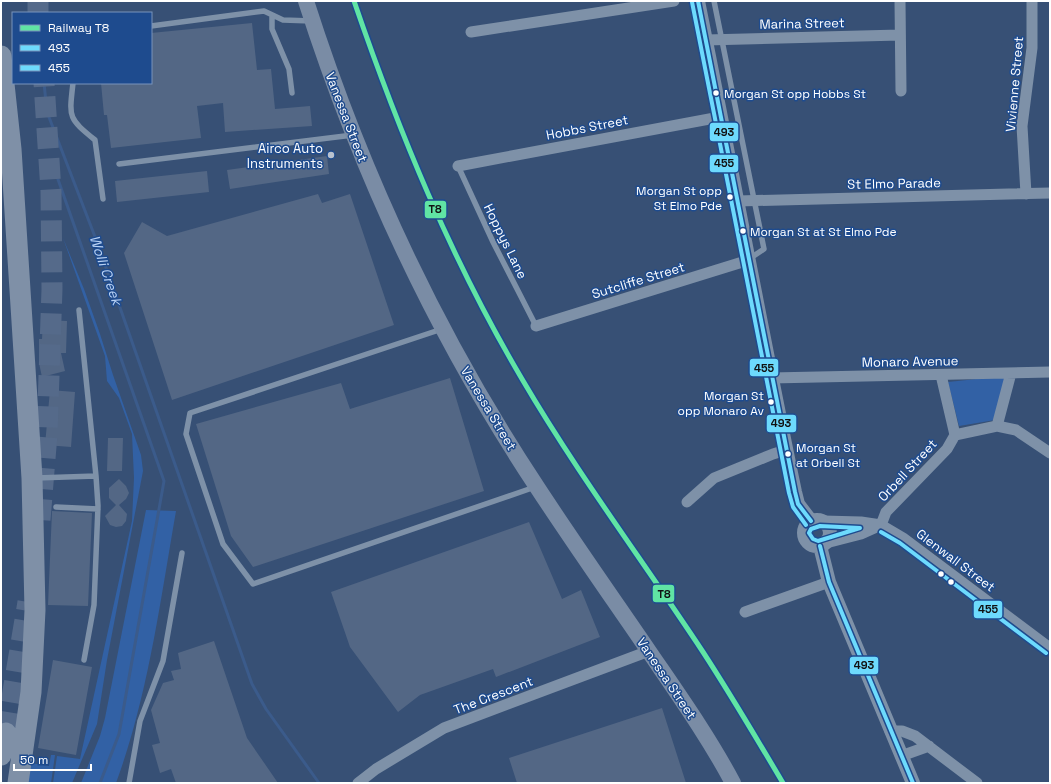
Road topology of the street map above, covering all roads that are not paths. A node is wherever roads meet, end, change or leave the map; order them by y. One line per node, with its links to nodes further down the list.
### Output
1 (306, 1): 8 (main road, Vanessa Street)
2 (674, 1): 10 (street)
3 (698, 1): 13 (street)
4 (714, 1): 12 (lane)
5 (900, 1): 11 (street)
6 (1032, 1): 23 (street, Vivienne Street)
7 (272, 15): 8 (lane); 9 (lane); 17 (lane)
8 (312, 20): 19 (main road, Vanessa Street)
9 (152, 26)
10 (471, 32)
11 (900, 35): 12 (street, Marina Street); 16 (street)
12 (722, 38): 13 (street, Marina Street); 25 (lane)
13 (706, 40): 18 (street)
14 (1, 56): 40 (highway)
15 (73, 84): 24 (lane)
16 (901, 91)
17 (292, 93)
18 (720, 116): 21 (street, Hobbs Street); 26 (street)
19 (353, 135): 20 (lane); 30 (main road, Vanessa Street)
20 (119, 164)
21 (458, 166): 29 (lane, Hoppys Lane)
22 (1050, 193): 23 (street, St Elmo Parade)
23 (1026, 194): 25 (street, St Elmo Parade)
24 (103, 199)
25 (755, 200): 26 (street, St Elmo Parade); 27 (lane)
26 (738, 201): 27 (street)
27 (749, 260): 29 (street, Sutcliffe Street); 34 (street)
28 (79, 310): 39 (lane)
29 (536, 326)
30 (443, 329): 41 (main road, Vanessa Street); 41 (lane)
31 (1050, 372): 32 (street, Monaro Avenue)
32 (1011, 373): 33 (street, Monaro Avenue); 35 (street)
33 (941, 375): 34 (street, Monaro Avenue); 36 (street, Orbell Street)
34 (771, 378): 37 (street)
35 (997, 426): 36 (street, Orbell Street); 38 (street)
36 (955, 435): 46 (street, Orbell Street)
37 (786, 450): 42 (street); 45 (street)
38 (1050, 453)
39 (96, 476): 40 (lane); 44 (lane)
40 (32, 478): 59 (highway)
41 (537, 486): 52 (main road, Vanessa Street)
42 (687, 502)
43 (56, 507): 44 (lane)
44 (98, 509): 53 (lane)
45 (817, 521): 46 (street); 47 (street); 47 (street)
46 (881, 525): 47 (street); 51 (street, Glenwall Street)
47 (823, 545): 49 (street)
48 (182, 552): 60 (lane)
49 (829, 582): 50 (street); 54 (street)
50 (745, 612)
51 (1050, 648)
52 (649, 652): 61 (street, The Crescent); 62 (main road, Vanessa Street)
53 (84, 660)
54 (890, 730): 56 (street); 58 (street)
55 (6, 733): 57 (highway)
56 (928, 746): 58 (street); 64 (street)
57 (1, 755)
58 (902, 756): 63 (street)
59 (18, 783)
60 (129, 783)
61 (358, 783)
62 (733, 783)
63 (912, 783)
64 (977, 783)

